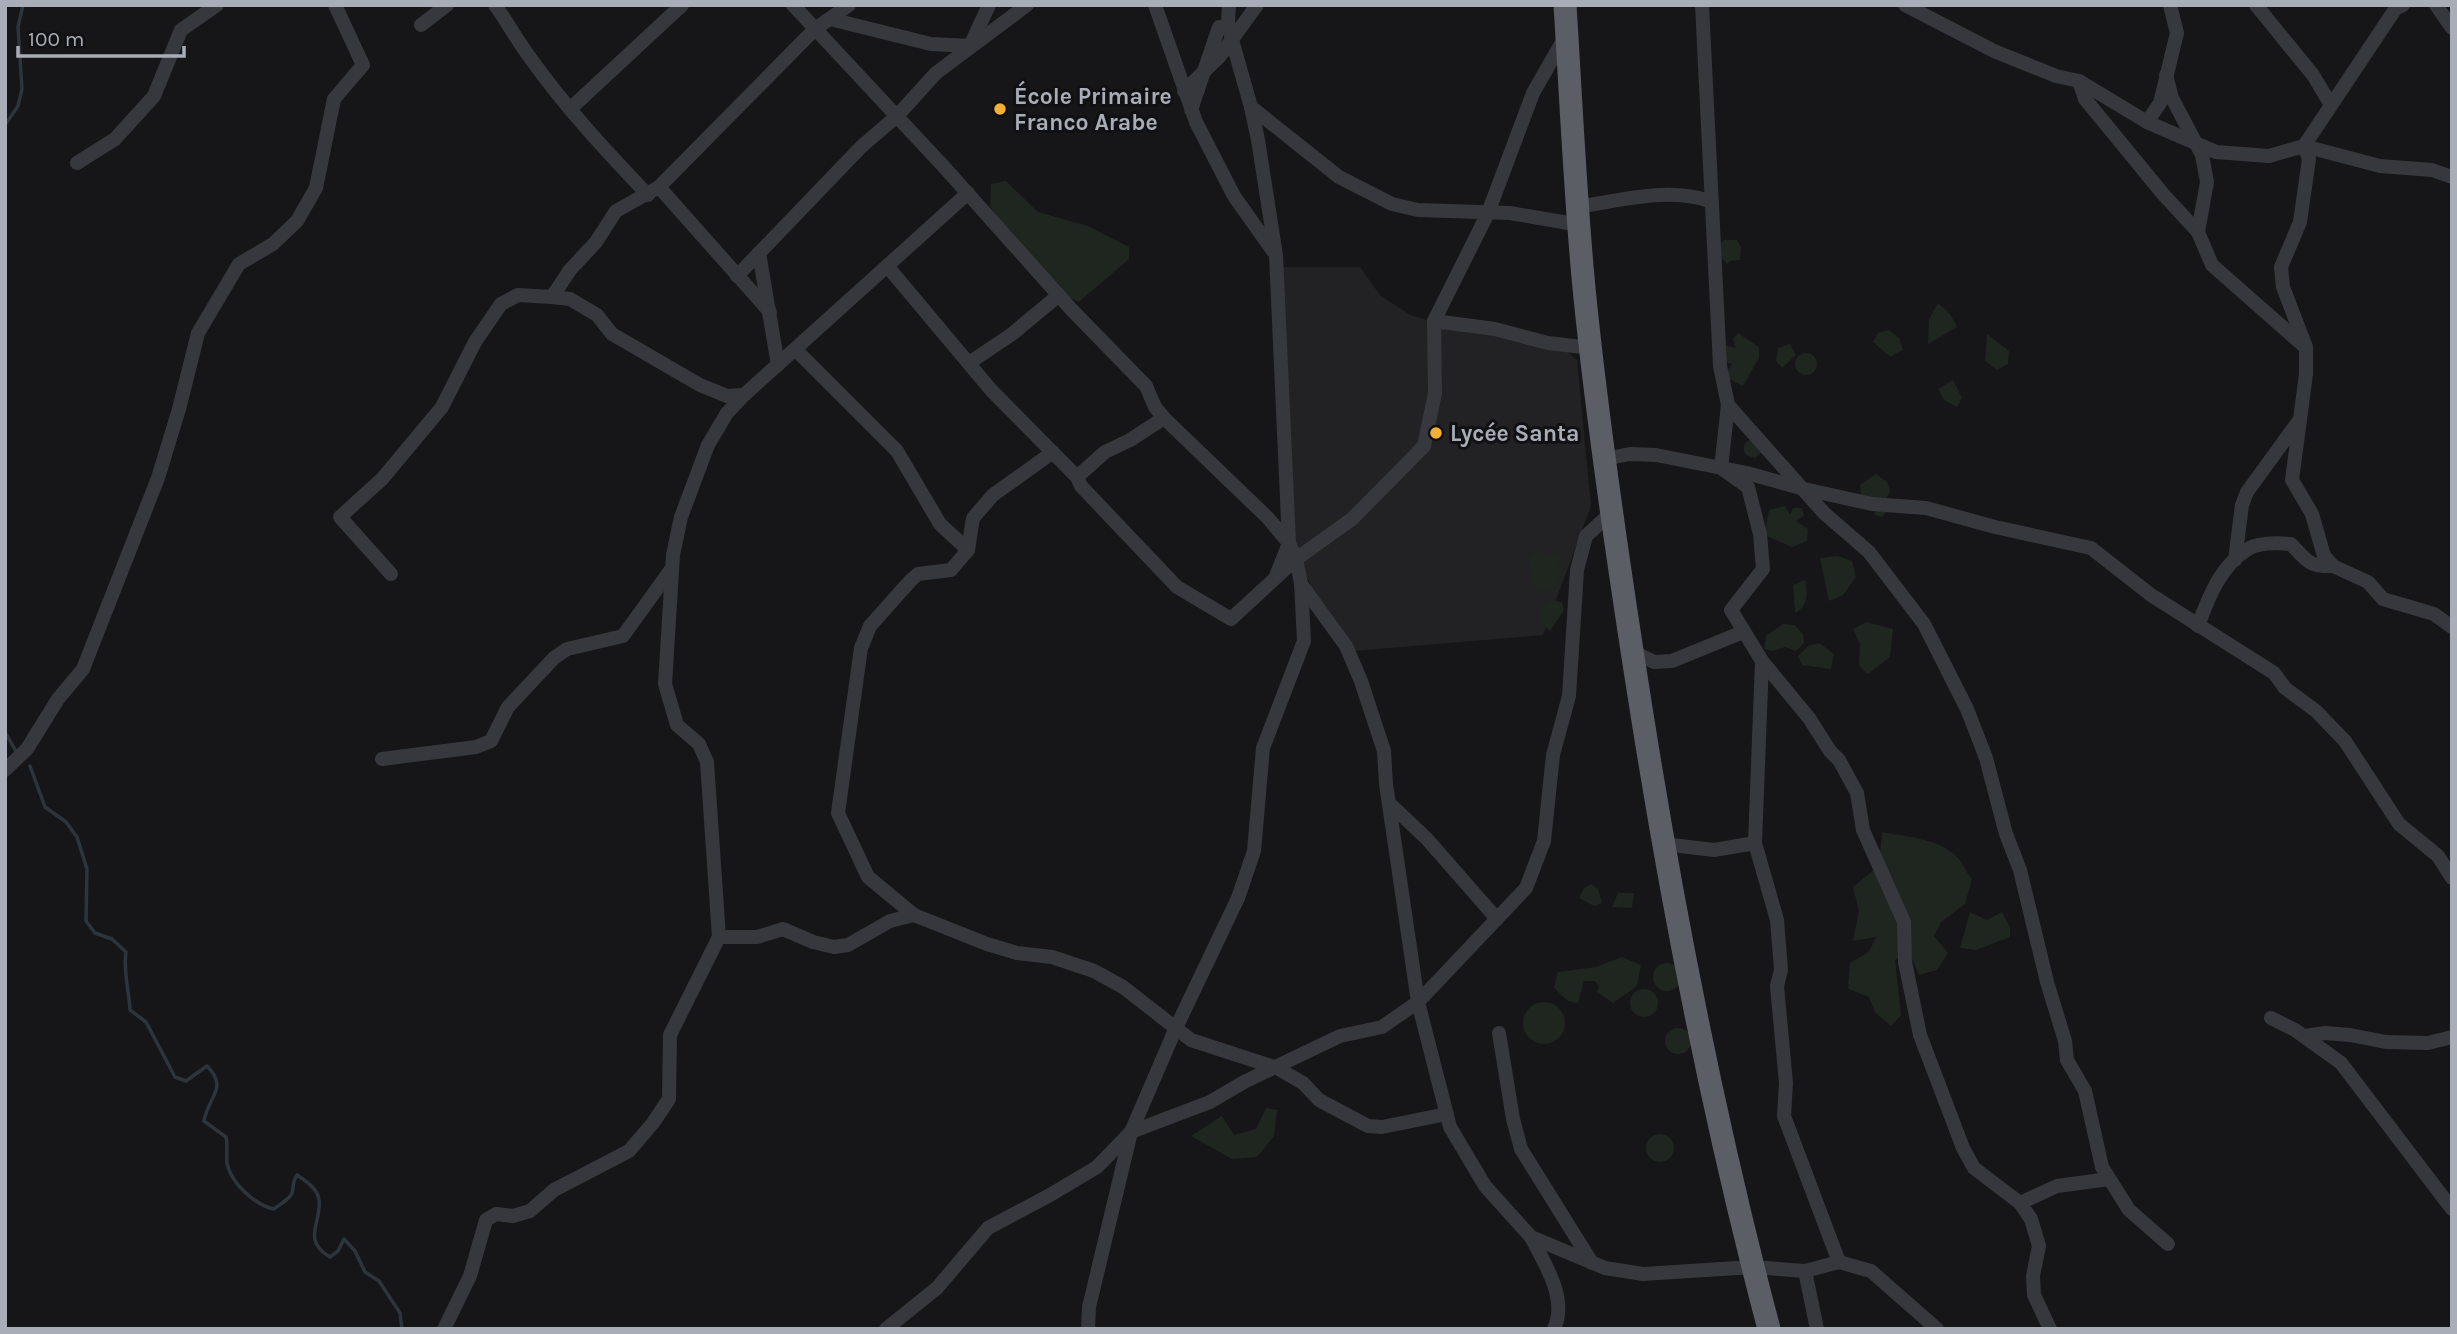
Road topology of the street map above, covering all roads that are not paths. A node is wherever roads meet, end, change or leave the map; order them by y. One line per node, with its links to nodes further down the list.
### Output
1 (217, 5): 40 (street)
2 (335, 5): 86 (street)
3 (447, 5): 21 (street)
4 (495, 5): 34 (street)
5 (682, 5): 34 (street)
6 (793, 5): 24 (street)
7 (849, 5): 20 (street)
8 (989, 5): 27 (street)
9 (1027, 5): 27 (street)
10 (1155, 5): 31 (street)
11 (1228, 5): 26 (street)
12 (1257, 5): 26 (street)
13 (1565, 5): 25 (highway)
14 (1702, 5): 44 (street)
15 (1905, 5): 30 (street)
16 (2170, 5): 29 (street)
17 (2256, 5): 32 (street)
18 (2403, 5): 32 (street)
19 (2436, 5): 23 (street)
20 (830, 19): 24 (street); 27 (street)
21 (421, 25)
22 (1219, 27): 28 (street)
23 (2452, 28)
24 (815, 29): 36 (street); 42 (street)
25 (1567, 34): 45 (street); 46 (highway)
26 (1232, 40): 28 (street); 33 (street)
27 (970, 46): 36 (street)
28 (1204, 71): 31 (street); 35 (street)
29 (2166, 75): 37 (street); 38 (street)
30 (2079, 81): 37 (street); 47 (street)
31 (1184, 91): 35 (street)
32 (2331, 105): 39 (street)
33 (1251, 107): 45 (street); 49 (street)
34 (570, 108): 42 (street)
35 (1191, 110): 49 (street)
36 (897, 116): 43 (street); 48 (street)
37 (2147, 121): 38 (street)
38 (2197, 143): 39 (street); 47 (street)
39 (2304, 146): 41 (street); 56 (street)
40 (76, 163)
41 (2452, 177)
42 (653, 191): 51 (street); 53 (street)
43 (968, 193): 50 (street); 52 (street)
44 (1710, 201): 46 (street); 62 (street)
45 (1488, 213): 46 (street); 55 (street)
46 (1579, 216): 57 (highway)
47 (2198, 232): 56 (street)
48 (759, 253): 51 (street); 54 (street)
49 (1276, 255): 71 (street)
50 (888, 267): 58 (street); 59 (street)
51 (737, 276): 54 (street)
52 (1059, 295): 59 (street); 63 (street)
53 (552, 297): 61 (street); 77 (street)
54 (770, 312): 60 (street)
55 (1434, 321): 57 (street); 73 (street)
56 (2306, 347): 64 (street)
57 (1591, 348): 66 (highway)
58 (796, 350): 60 (street); 72 (street)
59 (969, 363): 65 (street)
60 (778, 365): 61 (street)
61 (744, 396): 76 (street)
62 (1728, 405): 67 (street); 69 (street)
63 (1164, 418): 68 (street); 71 (street)
64 (2300, 419): 74 (street); 75 (street)
65 (1053, 452): 68 (street); 72 (street)
66 (1604, 459): 67 (street); 70 (highway)
67 (1721, 468): 69 (street); 82 (street)
68 (1077, 477): 78 (street)
69 (1804, 489): 80 (street); 103 (street)
70 (1611, 513): 83 (highway); 92 (street)
71 (1289, 543): 73 (street); 78 (street)
72 (968, 550): 91 (street)
73 (1296, 559): 78 (street); 79 (street)
74 (2235, 560): 75 (street); 80 (street)
75 (2333, 566): 81 (street)
76 (672, 568): 85 (street); 93 (street)
77 (391, 574)
78 (1274, 582)
79 (1301, 583): 87 (street); 96 (street)
80 (2198, 626): 90 (street)
81 (2452, 627)
82 (1743, 632): 83 (street); 84 (street)
83 (1632, 651): 89 (highway)
84 (1762, 661): 88 (street); 104 (street)
85 (382, 759)
86 (5, 770)
87 (1388, 803): 92 (street); 94 (street)
88 (1755, 843): 89 (street); 108 (street)
89 (1663, 844): 110 (highway)
90 (2452, 878)
91 (914, 915): 93 (street); 96 (street)
92 (1497, 919): 94 (street)
93 (719, 937): 112 (street)
94 (1418, 1002): 100 (street); 101 (street)
95 (2271, 1018): 98 (street)
96 (1175, 1030): 100 (street); 102 (street)
97 (1499, 1033): 109 (street)
98 (2305, 1037): 99 (street); 105 (street)
99 (2452, 1037)
100 (1277, 1068): 101 (street); 102 (street)
101 (1447, 1115): 106 (street)
102 (1131, 1132): 113 (street); 114 (street)
103 (2109, 1179): 104 (street); 107 (street)
104 (2020, 1203): 119 (street)
105 (2452, 1209)
106 (1531, 1237): 109 (street); 115 (street)
107 (2168, 1244)
108 (1839, 1262): 111 (street); 118 (street)
109 (1592, 1263): 110 (street)
110 (1753, 1267): 111 (street); 116 (highway)
111 (1805, 1271): 117 (street)
112 (444, 1329)
113 (886, 1329)
114 (1088, 1329)
115 (1553, 1329)
116 (1769, 1329)
117 (1817, 1329)
118 (1937, 1329)
119 (2050, 1329)

